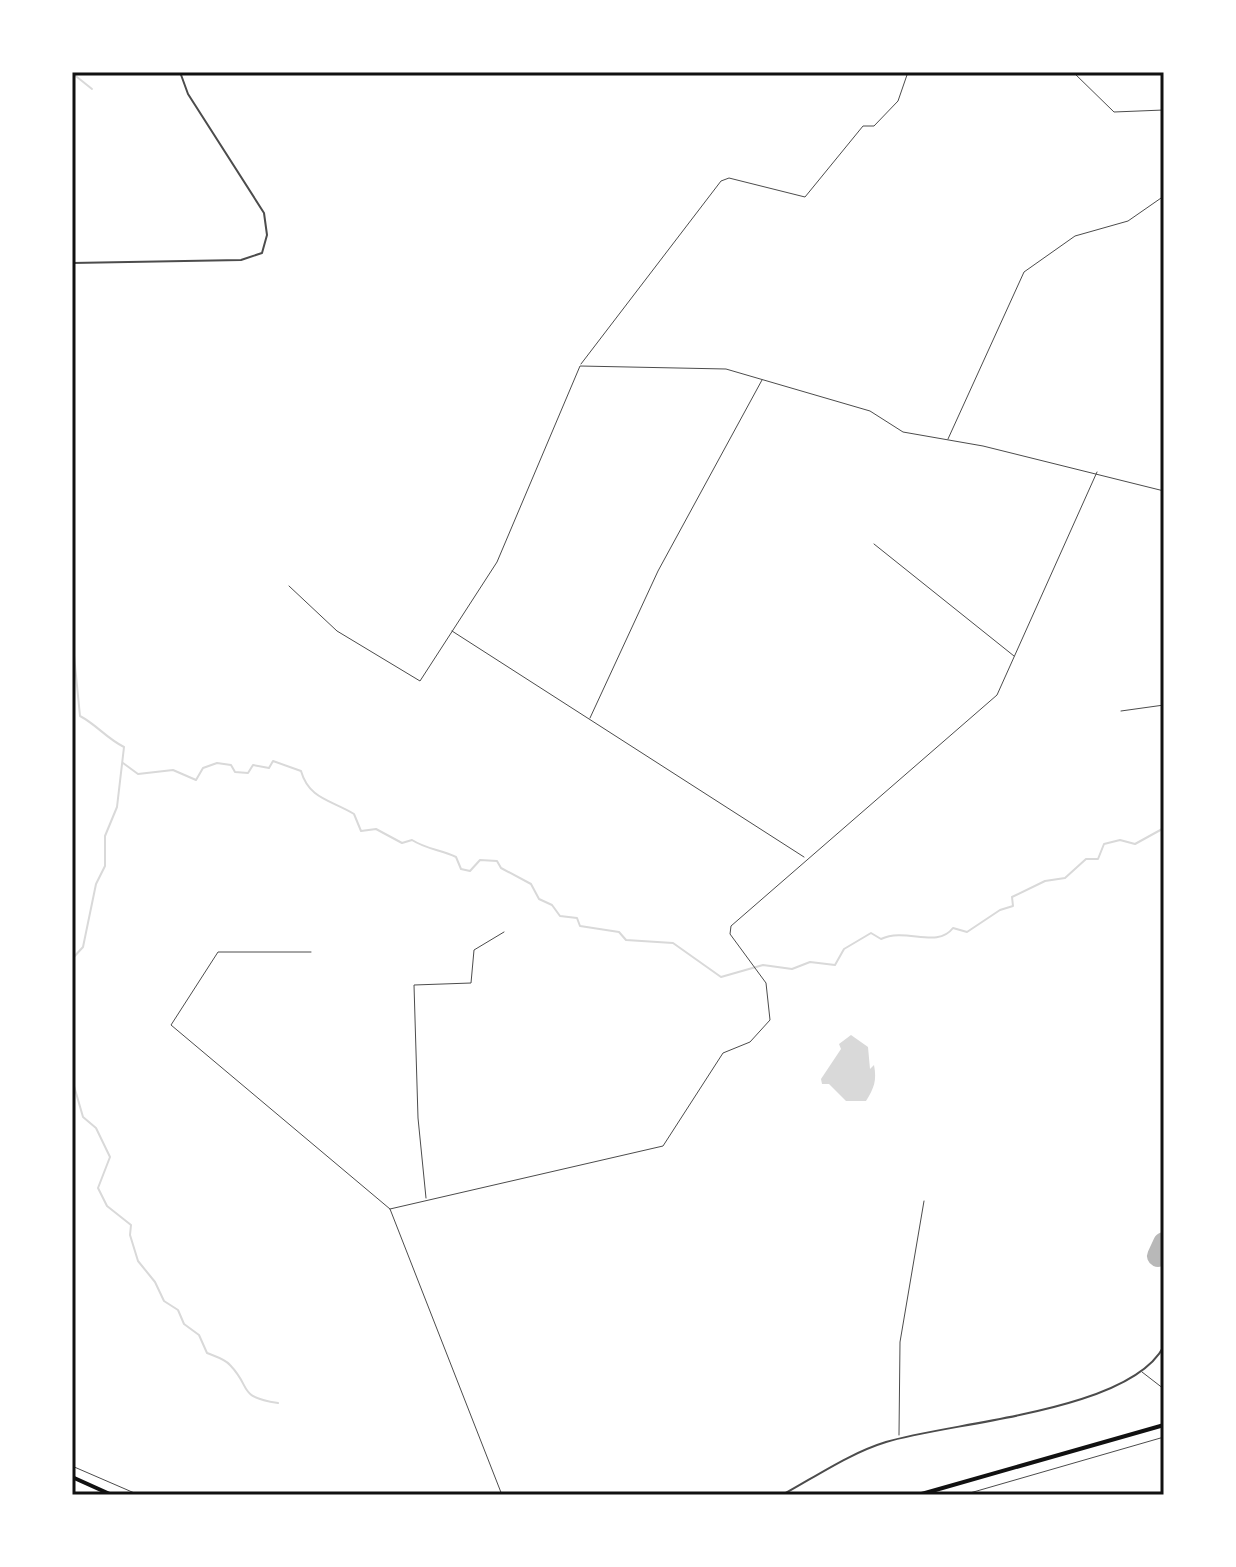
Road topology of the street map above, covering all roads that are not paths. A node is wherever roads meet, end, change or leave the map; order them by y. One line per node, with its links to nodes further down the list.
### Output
1 (180, 72): 6 (street)
2 (908, 72): 7 (street)
3 (1073, 72): 4 (street)
4 (1164, 110)
5 (1164, 196): 9 (street)
6 (72, 263)
7 (580, 366): 8 (street); 14 (street)
8 (762, 379): 9 (street); 18 (street)
9 (948, 440): 10 (street)
10 (1097, 472): 11 (street); 15 (street)
11 (1164, 491)
12 (874, 544): 15 (street)
13 (289, 586): 14 (street)
14 (452, 631): 18 (street)
15 (1016, 658): 19 (street)
16 (1164, 705): 17 (street)
17 (1121, 711)
18 (589, 720): 19 (street)
19 (807, 859): 22 (street)
20 (504, 932): 22 (street)
21 (311, 952): 24 (street)
22 (426, 1201): 24 (street)
23 (924, 1201): 30 (street)
24 (390, 1209): 35 (street)
25 (1164, 1346): 26 (street)
26 (1140, 1371): 27 (street); 30 (street)
27 (1164, 1389)
28 (1164, 1425): 37 (highway)
29 (1164, 1437): 38 (street)
30 (899, 1438): 36 (street)
31 (72, 1466): 34 (street)
32 (72, 1477): 33 (highway)
33 (112, 1495)
34 (139, 1495)
35 (502, 1495)
36 (782, 1495)
37 (918, 1495)
38 (963, 1495)

